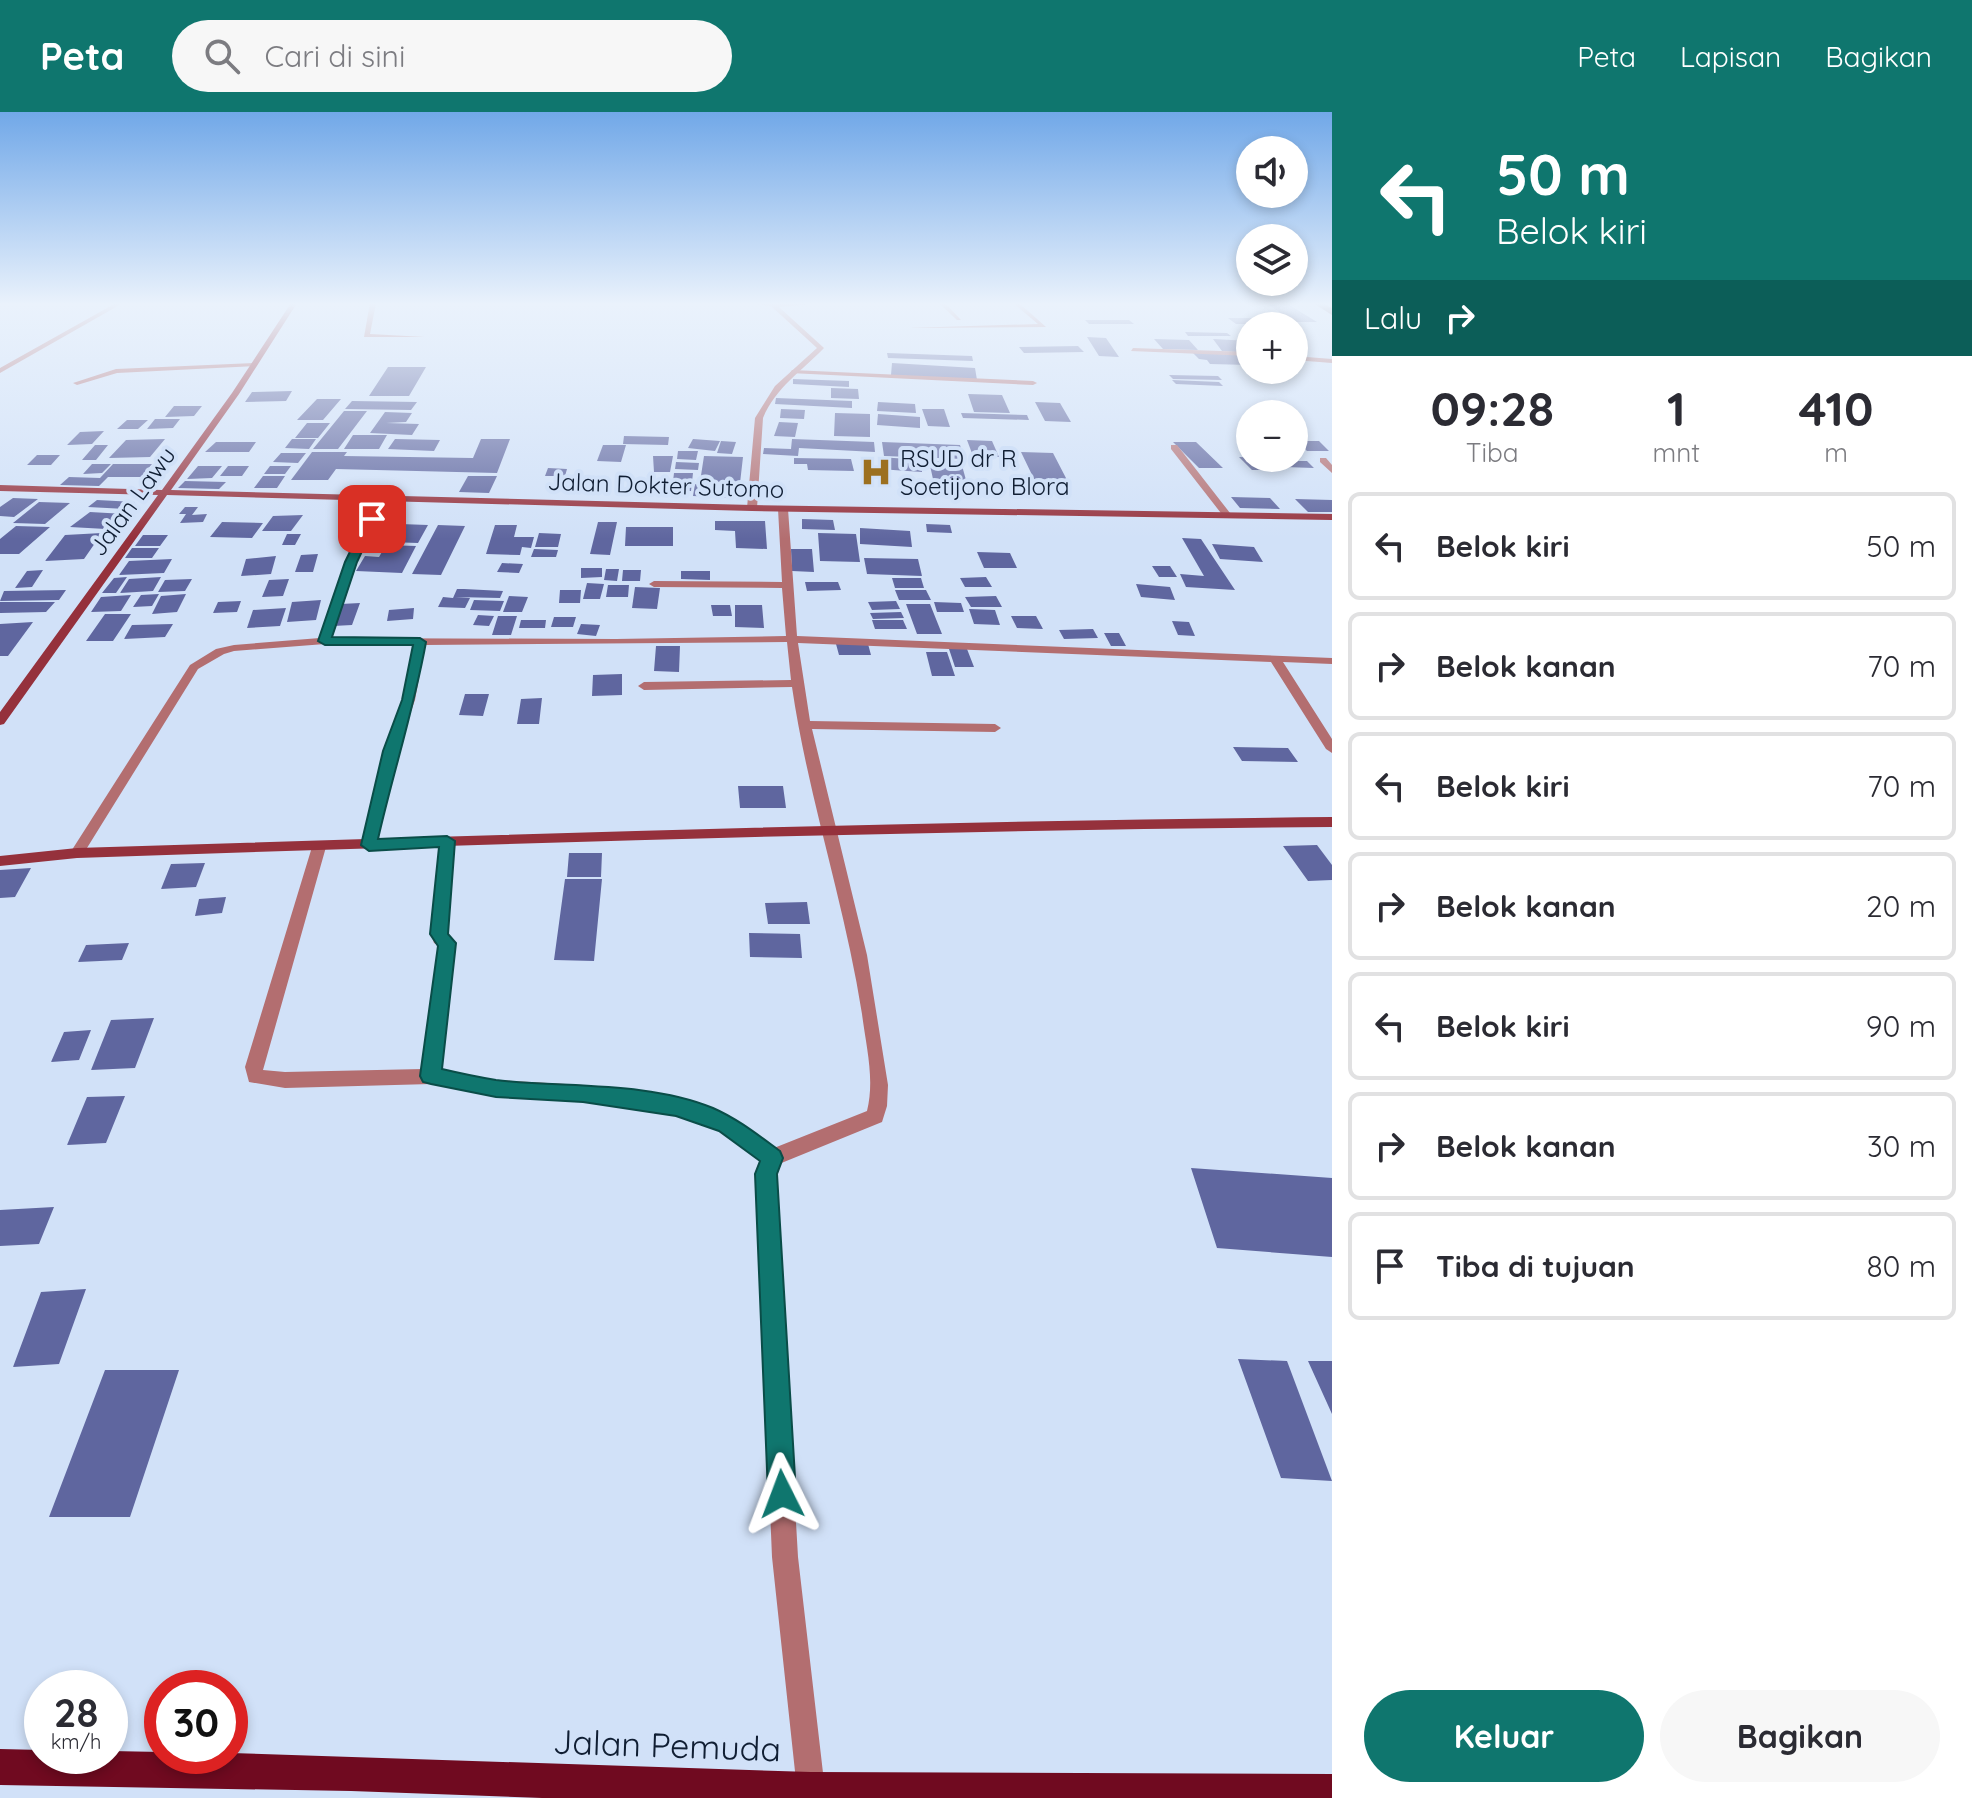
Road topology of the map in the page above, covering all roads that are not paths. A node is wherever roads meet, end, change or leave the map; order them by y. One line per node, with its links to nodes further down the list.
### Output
1 (81, 382): 5 (street)
2 (242, 382): 11 (main road, Jalan Lawu)
3 (783, 382): 13 (street)
4 (1004, 382): 6 (street)
5 (77, 383)
6 (1033, 383)
7 (1174, 447): 15 (street)
8 (1323, 460): 9 (street)
9 (1332, 470)
10 (0, 488): 11 (main road, Jalan Dokter Sutomo)
11 (163, 490): 12 (main road, Jalan Dokter Sutomo); 26 (main road, Jalan Lawu)
12 (382, 497): 13 (main road, Jalan Dokter Sutomo); 20 (street)
13 (752, 508): 14 (main road, Jalan Dokter Sutomo)
14 (783, 509): 15 (main road, Jalan Dokter Sutomo); 18 (street)
15 (1227, 515): 16 (main road, Jalan Dokter Sutomo)
16 (1332, 517)
17 (654, 584): 18 (street)
18 (787, 585): 19 (street)
19 (794, 639): 21 (street); 22 (street); 24 (street)
20 (325, 641): 21 (street); 35 (street)
21 (420, 642): 33 (street)
22 (1276, 660): 23 (street); 29 (street)
23 (1332, 661)
24 (800, 683): 25 (street); 27 (street)
25 (644, 686)
26 (0, 721)
27 (805, 725): 28 (street); 31 (street)
28 (995, 728)
29 (1332, 749)
30 (1332, 822): 31 (main road)
31 (832, 831): 32 (main road); 38 (street)
32 (447, 841): 33 (main road); 37 (street)
33 (369, 845): 34 (main road)
34 (319, 847): 35 (main road); 37 (street)
35 (77, 853): 36 (main road)
36 (0, 861)
37 (431, 1076): 38 (street)
38 (772, 1158): 40 (street)
39 (0, 1767): 40 (main road, Jalan Pemuda)
40 (811, 1790): 42 (main road, Jalan Pemuda)
41 (1332, 1792): 42 (main road, Jalan Pemuda)
42 (1146, 1795)

